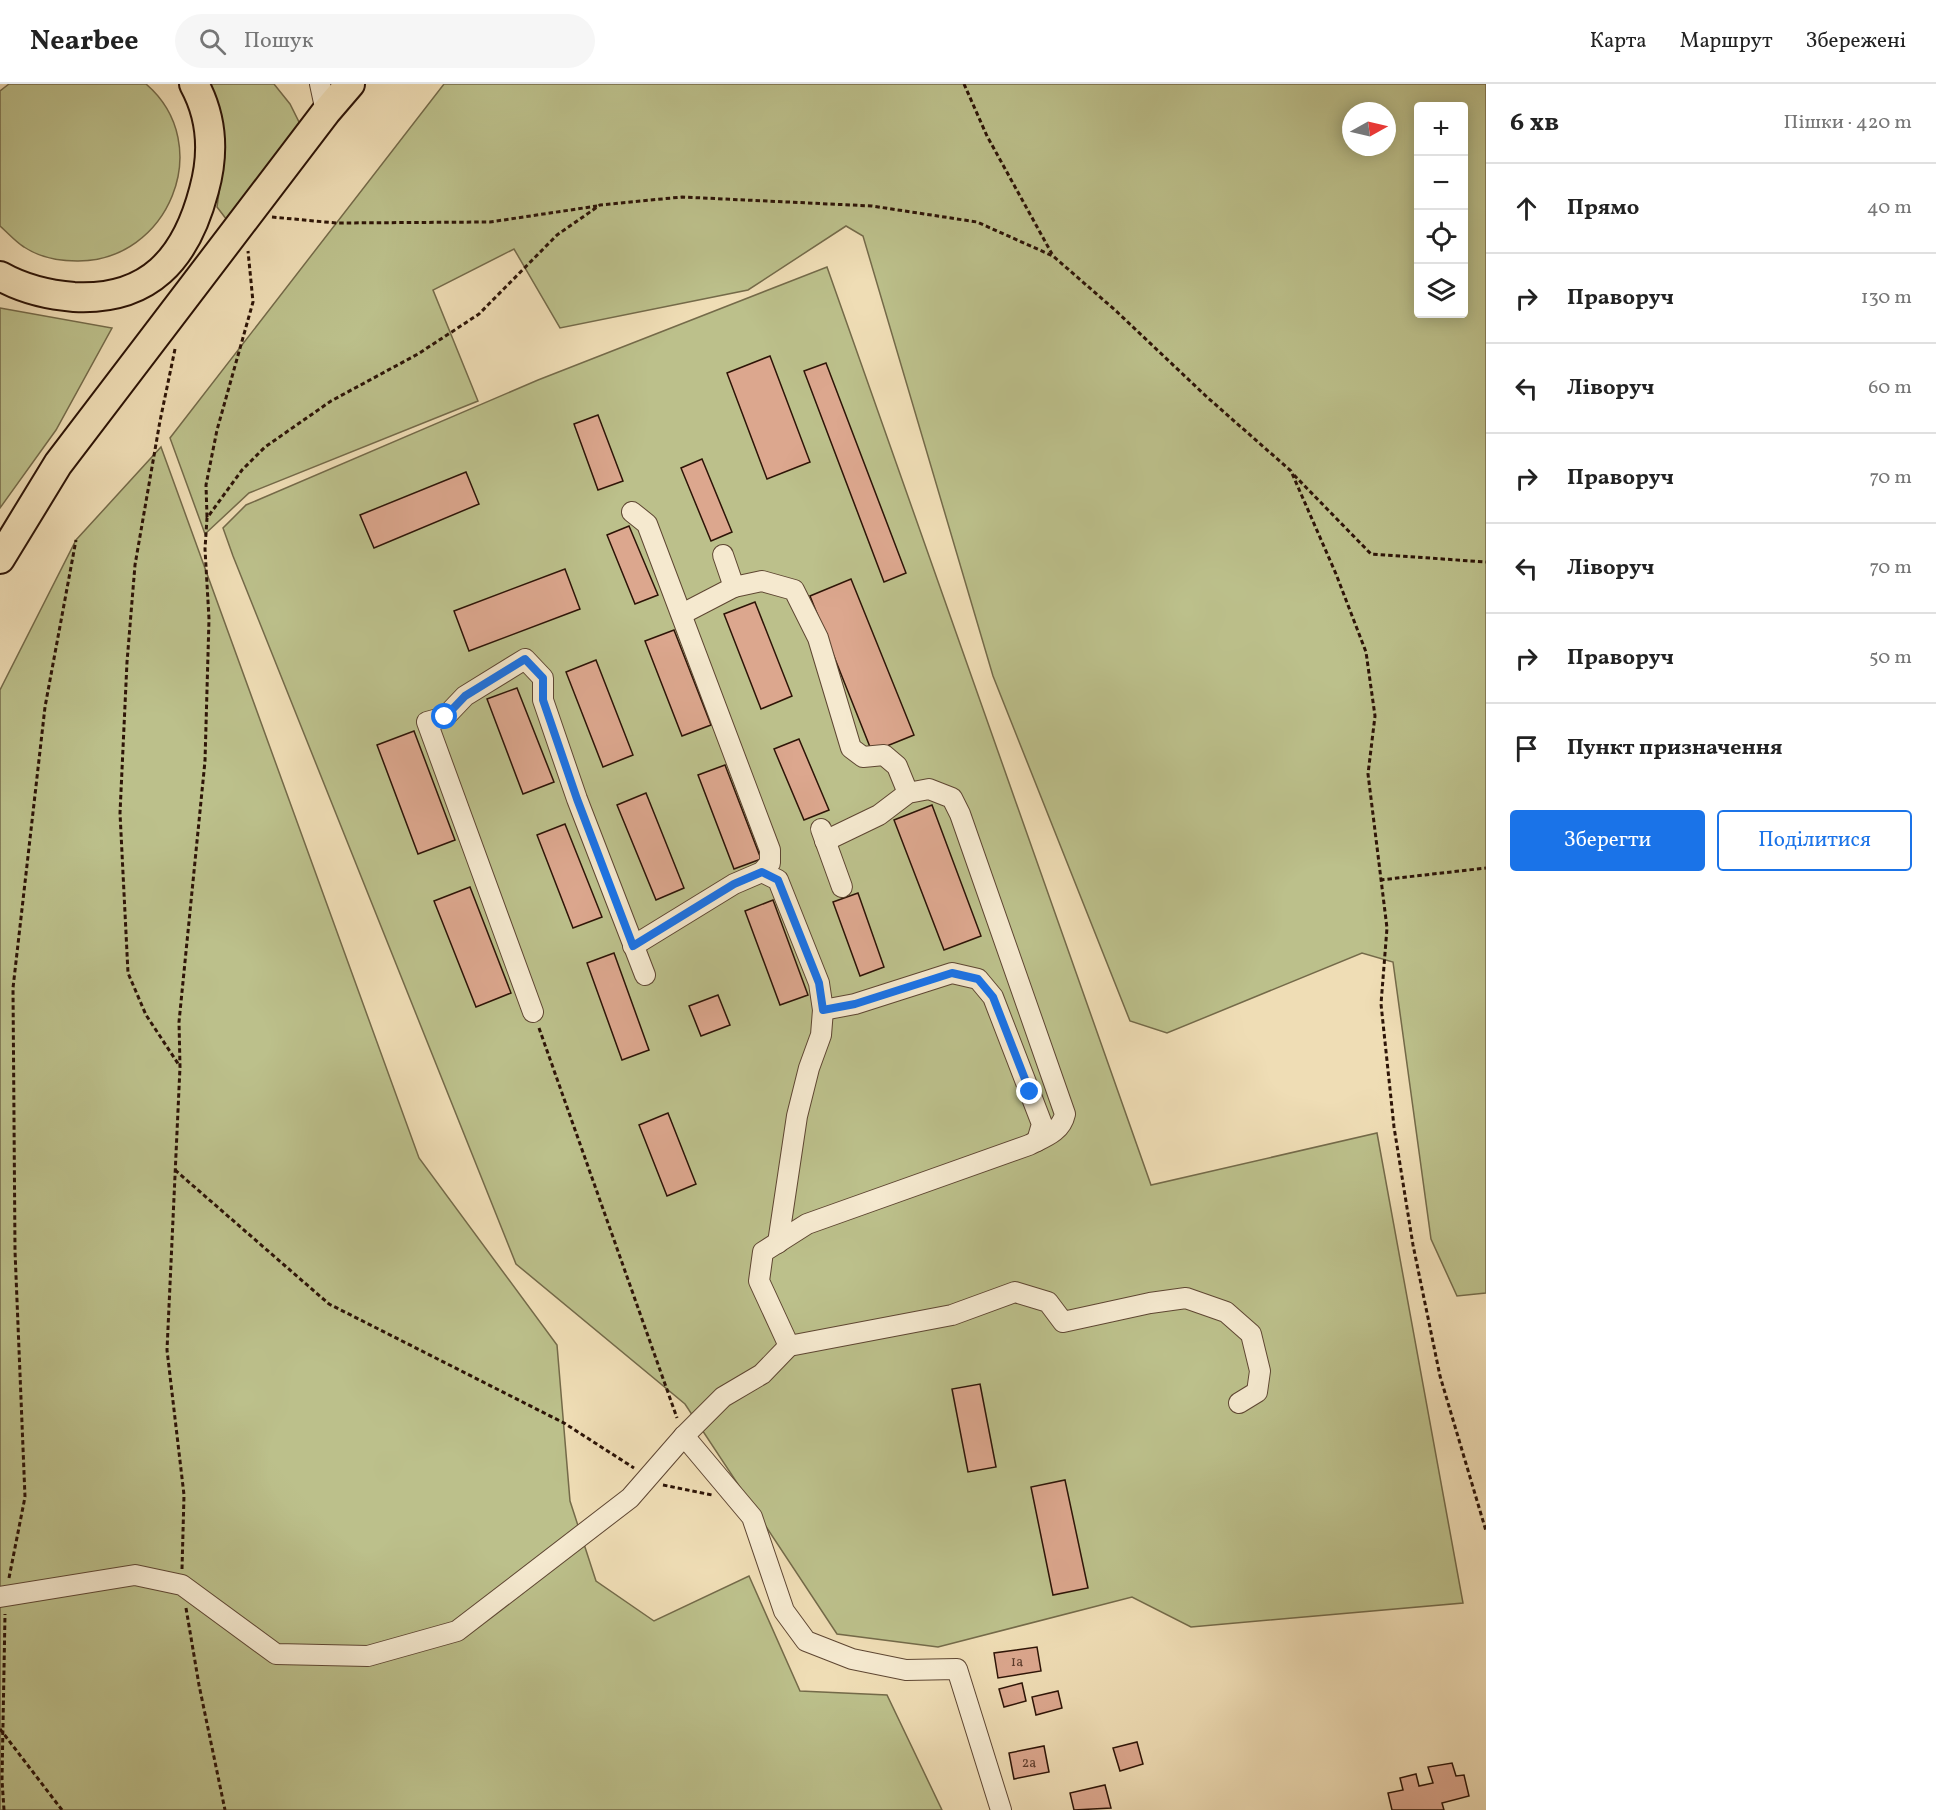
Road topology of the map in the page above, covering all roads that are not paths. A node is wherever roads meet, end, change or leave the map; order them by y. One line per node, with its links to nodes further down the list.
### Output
1 (194, 84): 5 (highway)
2 (320, 84): 4 (street)
3 (350, 84): 4 (highway)
4 (326, 112): 8 (highway)
5 (0, 276)
6 (632, 512): 10 (street)
7 (723, 555): 9 (street)
8 (0, 559)
9 (734, 587): 10 (street); 11 (street)
10 (681, 614): 12 (street)
11 (908, 793): 13 (street); 18 (street)
12 (762, 872): 14 (street); 17 (street)
13 (842, 887)
14 (633, 946): 15 (street); 16 (street)
15 (645, 975)
16 (530, 1004)
17 (823, 1010): 18 (street); 19 (street)
18 (1037, 1141): 19 (street)
19 (778, 1243): 20 (street)
20 (789, 1346): 21 (street); 22 (street)
21 (1239, 1403)
22 (684, 1436): 23 (street); 24 (street)
23 (3, 1596)
24 (1001, 1810)

